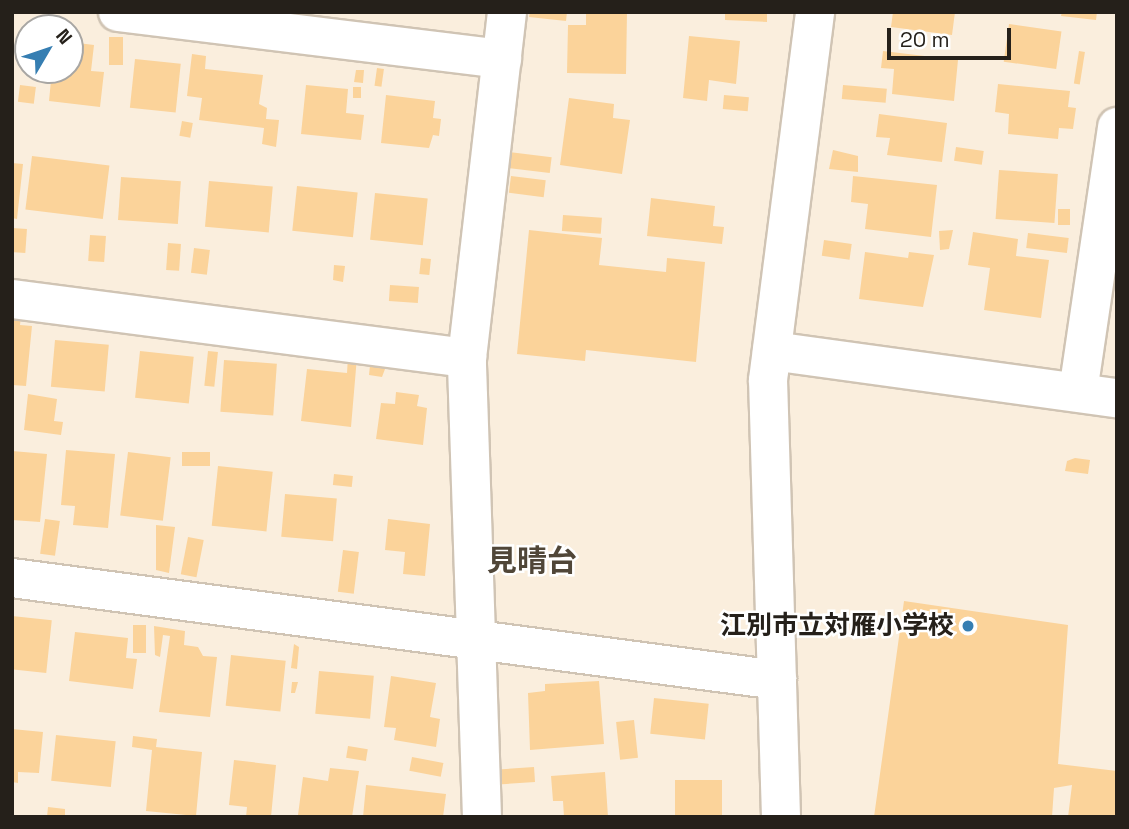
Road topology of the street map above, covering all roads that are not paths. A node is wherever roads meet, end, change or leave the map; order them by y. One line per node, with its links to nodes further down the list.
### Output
1 (118, 12): 4 (street)
2 (507, 12): 4 (street)
3 (815, 12): 7 (street)
4 (502, 59): 8 (street)
5 (1116, 135): 9 (street)
6 (12, 299): 8 (street)
7 (772, 351): 9 (street); 13 (street)
8 (467, 358): 12 (street)
9 (1078, 392): 10 (street)
10 (1117, 398)
11 (12, 578): 12 (street)
12 (476, 638): 13 (street); 14 (street)
13 (777, 680): 15 (street)
14 (482, 817)
15 (781, 817)

